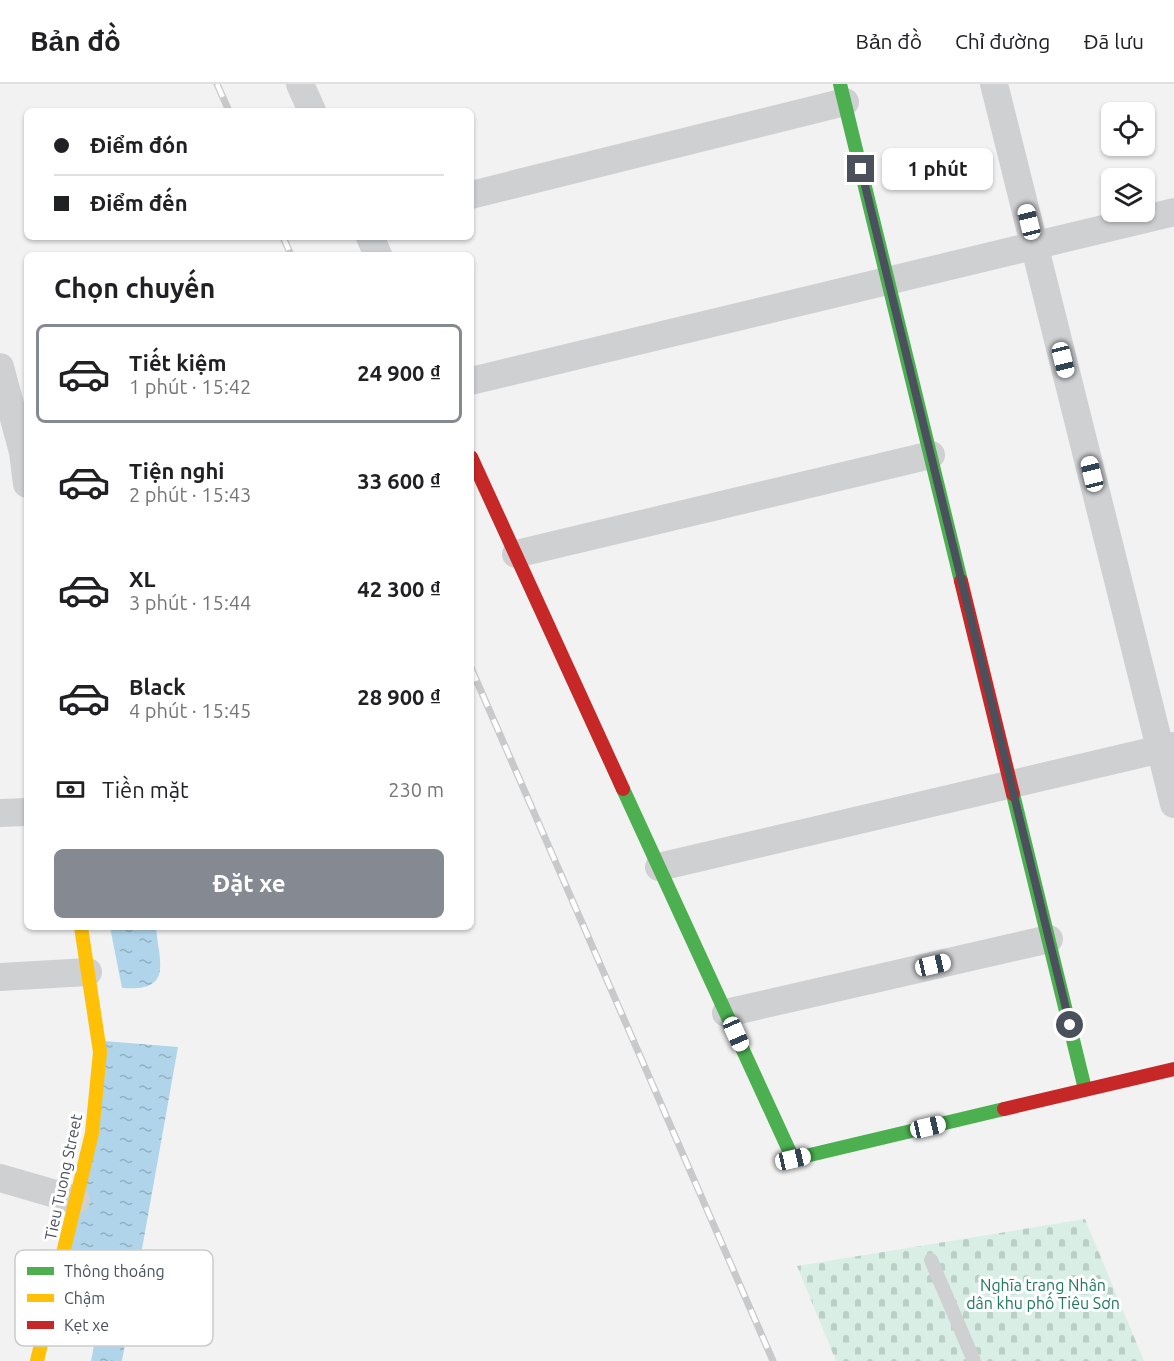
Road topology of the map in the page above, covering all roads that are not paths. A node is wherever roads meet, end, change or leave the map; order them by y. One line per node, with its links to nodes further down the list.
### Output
1 (300, 84): 4 (street)
2 (994, 84): 7 (street)
3 (843, 93): 5 (street); 8 (street)
4 (311, 108)
5 (474, 194)
6 (1174, 212): 7 (street)
7 (1034, 245): 8 (street); 15 (street)
8 (888, 281): 10 (street); 12 (street)
9 (0, 367): 11 (street)
10 (474, 380)
11 (24, 453)
12 (931, 455): 14 (street); 16 (street)
13 (474, 463): 14 (street)
14 (516, 554): 20 (street)
15 (1167, 747): 16 (street); 17 (street)
16 (1011, 784): 20 (street); 22 (street)
17 (1174, 804)
18 (24, 812): 19 (street)
19 (0, 813)
20 (659, 867): 25 (street)
21 (81, 930): 23 (street, Tieu Tuong Street)
22 (1049, 939): 25 (street); 27 (street)
23 (88, 972): 24 (street); 29 (street, Tieu Tuong Street)
24 (0, 977)
25 (726, 1013): 27 (street)
26 (1174, 1069): 27 (street)
27 (1085, 1089)
28 (0, 1178): 29 (street)
29 (76, 1200): 30 (street, Tieu Tuong Street)
30 (64, 1250)
31 (931, 1260): 34 (lane)
32 (41, 1346): 33 (street, Tieu Tuong Street)
33 (37, 1361)
34 (974, 1361)

